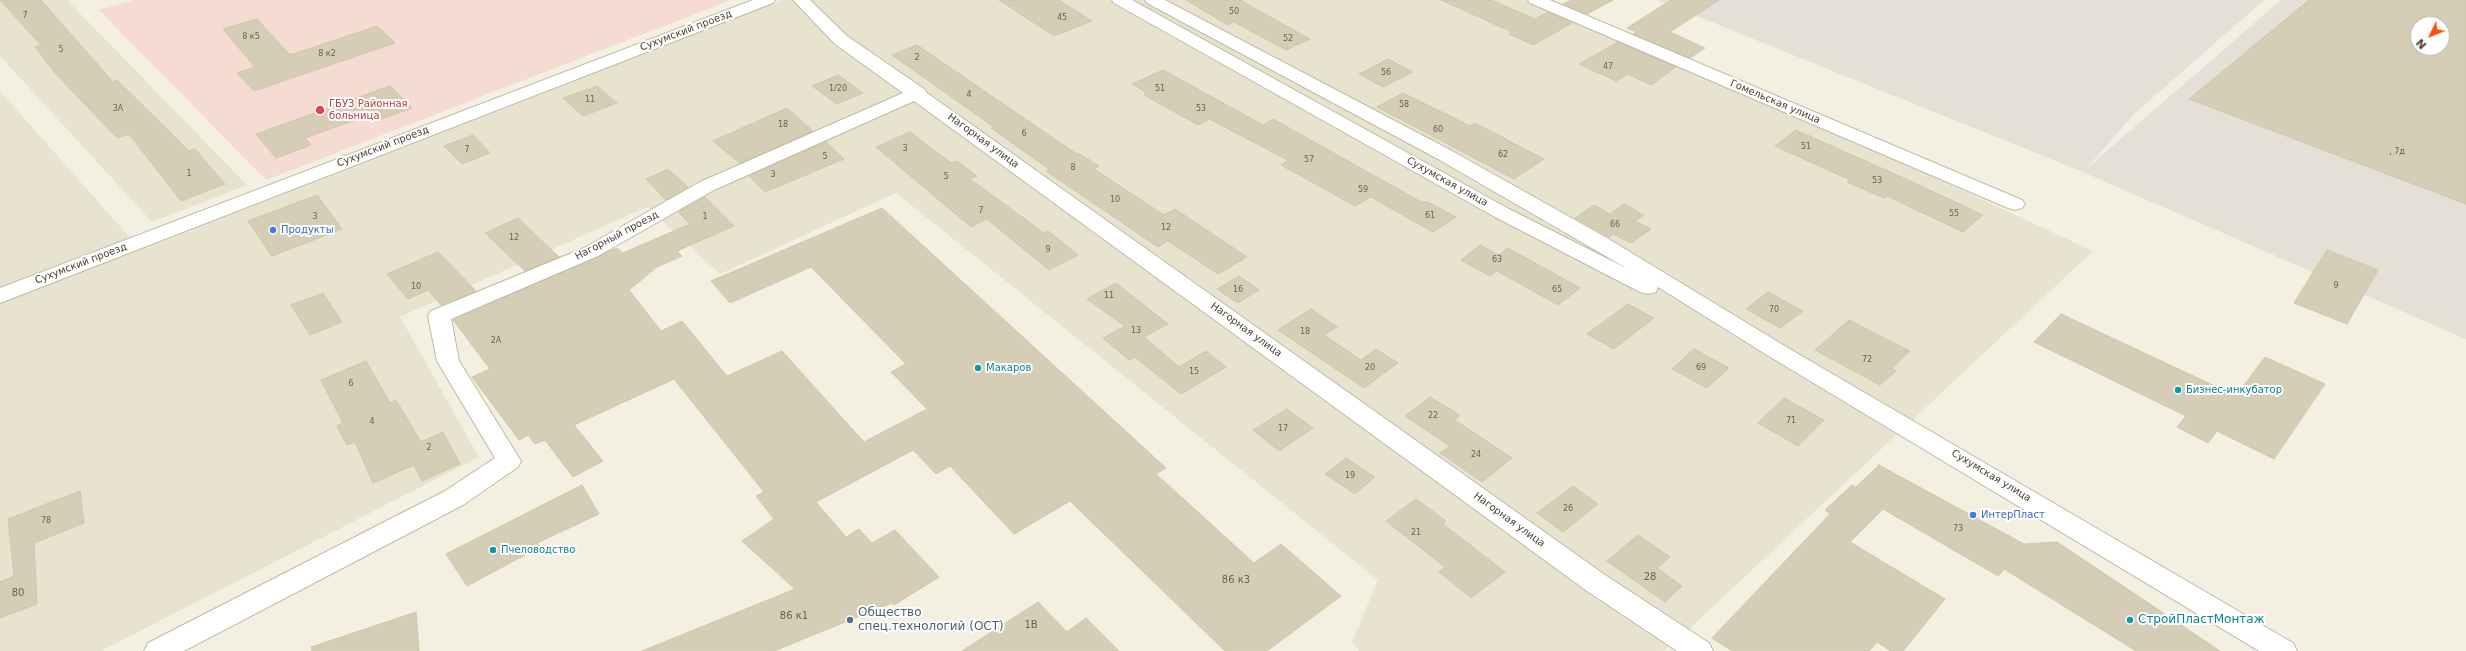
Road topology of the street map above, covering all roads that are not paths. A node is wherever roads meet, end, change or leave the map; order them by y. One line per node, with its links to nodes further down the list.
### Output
1 (767, 0): 8 (street, Сухумский проезд)
2 (801, 0): 6 (street, Нагорная улица)
3 (1120, 0): 9 (street, Сухумская улица)
4 (1154, 0): 9 (street, Сухумская улица)
5 (1536, 0): 7 (street, Гомельская улица)
6 (918, 93): 10 (street, Нагорный проезд); 11 (street, Нагорная улица)
7 (2015, 204)
8 (0, 296)
9 (1780, 353): 12 (street, Сухумская улица)
10 (158, 651)
11 (1699, 651)
12 (2283, 651)

